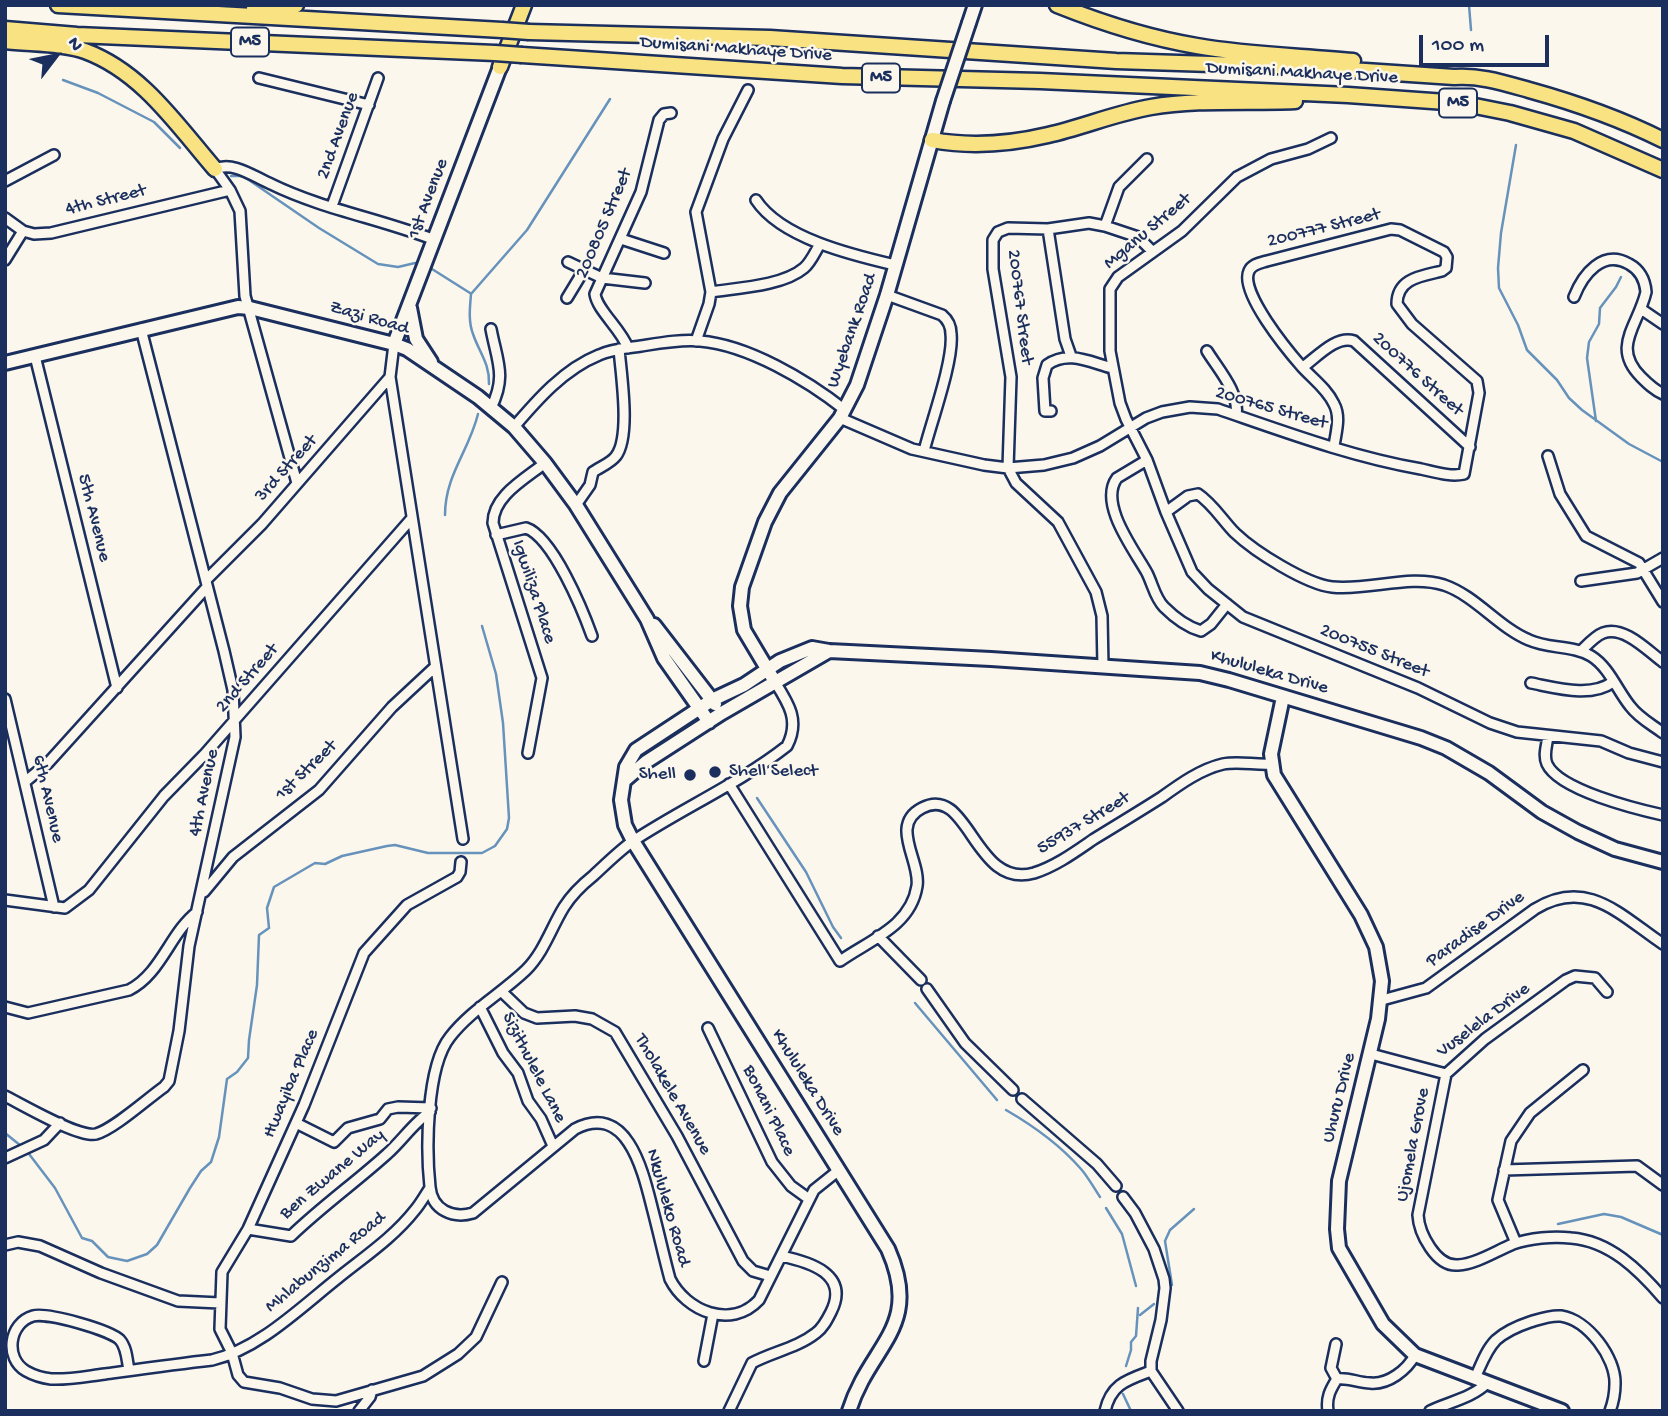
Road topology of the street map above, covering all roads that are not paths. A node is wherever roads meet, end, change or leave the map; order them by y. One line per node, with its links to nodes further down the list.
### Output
1 (58, 5): 6 (main road, M5)
2 (296, 5): 6 (main road)
3 (524, 5): 9 (main road)
4 (975, 5): 18 (street, Wyebank Road, bridge)
5 (1057, 5): 10 (main road)
6 (179, 13): 10 (main road, Dumisani Makhaye Drive / M5, bridge)
7 (5, 29): 9 (main road, Dumisani Makhaye Drive / M5)
8 (5, 41): 22 (main road)
9 (497, 60): 14 (main road, Dumisani Makhaye Drive / M5, bridge); 33 (street, 1st Avenue)
10 (1469, 76): 19 (main road, Dumisani Makhaye Drive / M5)
11 (258, 78): 15 (street)
12 (378, 78): 15 (street, 2nd Avenue)
13 (748, 90): 43 (street)
14 (1402, 98): 18 (main road); 23 (main road, Dumisani Makhaye Drive / M5)
15 (369, 106): 27 (street, 2nd Avenue)
16 (671, 113): 32 (street, 200805 Street)
17 (1331, 138): 35 (street, Mganu Street)
18 (932, 140): 39 (street, Wyebank Road)
19 (1663, 140)
20 (54, 155): 24 (street)
21 (1147, 159): 29 (street)
22 (215, 169): 25 (street); 27 (street)
23 (1663, 170)
24 (5, 181)
25 (230, 190): 31 (street, 4th Street); 48 (street)
26 (756, 200): 34 (street)
27 (331, 206): 33 (street)
28 (5, 218): 31 (street)
29 (1105, 226): 30 (street, 200767 Street); 35 (street, 200767 Street)
30 (1048, 229): 58 (street); 77 (street, 200767 Street)
31 (23, 230): 37 (street)
32 (621, 239): 36 (street); 41 (street, 200805 Street)
33 (435, 240): 47 (street, 1st Avenue)
34 (820, 244): 39 (street); 43 (street)
35 (1152, 251): 61 (street, Mganu Street)
36 (664, 253)
37 (5, 260)
38 (568, 262): 40 (street)
39 (895, 265): 44 (street, Wyebank Road)
40 (584, 270): 41 (street); 46 (street)
41 (602, 278): 42 (street); 55 (street, 200805 Street)
42 (646, 283)
43 (711, 292): 53 (street)
44 (887, 295): 67 (street, Wyebank Road); 73 (street)
45 (1574, 297): 49 (street)
46 (567, 298)
47 (409, 304): 54 (street, 1st Avenue); 60 (street)
48 (250, 308): 51 (street, Zazi Road); 54 (street, Zazi Road); 78 (street)
49 (1641, 309): 50 (street); 64 (street)
50 (1663, 324)
51 (141, 329): 57 (street, Zazi Road); 86 (street, 4th Avenue)
52 (491, 329): 65 (street)
53 (696, 341): 55 (street, 200765 Street); 67 (street, 200765 Street)
54 (394, 344): 60 (street, Zazi Road); 63 (street)
55 (623, 349): 70 (street, 200765 Street); 79 (street)
56 (1207, 351): 68 (street)
57 (35, 356): 59 (street, Zazi Road); 100 (street, 5th Avenue)
58 (1071, 356): 61 (street); 66 (street)
59 (5, 363)
60 (433, 365): 65 (street, Zazi Road)
61 (1112, 368): 69 (street, Mganu Street)
62 (1303, 368): 71 (street, 200777 Street); 72 (street, 200776 Street); 72 (street, 200777 Street)
63 (390, 377): 78 (street, 3rd Street); 81 (street)
64 (1663, 394)
65 (491, 408): 70 (street, Zazi Road)
66 (1051, 411)
67 (842, 414): 73 (street, 200765 Street); 96 (street, Wyebank Road)
68 (1236, 415): 69 (street, 200765 Street); 71 (street, 200765 Street)
69 (1129, 427): 75 (street, Mganu Street); 77 (street, 200765 Street)
70 (513, 428): 76 (street, Zazi Road)
71 (1334, 446): 72 (street, 200765 Street)
72 (1470, 447)
73 (924, 451): 77 (street, 200765 Street)
74 (1548, 456): 84 (street)
75 (1147, 460): 80 (street, 200755 Street); 88 (street)
76 (545, 463): 79 (street, Zazi Road); 82 (street, Igwiliza Place)
77 (1008, 468): 95 (street)
78 (297, 483): 86 (street, 3rd Street)
79 (576, 505): 89 (street, Zazi Road)
80 (1166, 512): 88 (street, 200755 Street); 92 (street)
81 (412, 519): 94 (street); 106 (street, 2nd Street)
82 (496, 535): 90 (street); 110 (street, Igwiliza Place)
83 (1663, 558): 84 (street)
84 (1644, 569): 85 (street); 87 (street)
85 (1581, 581)
86 (207, 583): 100 (street, 3rd Street); 106 (street, 4th Avenue)
87 (1663, 602)
88 (1227, 604): 109 (street, 200755 Street)
89 (647, 619): 103 (street, Zazi Road); 104 (street, Zazi Road)
90 (592, 636)
91 (828, 651): 95 (street, Khululeka Drive); 96 (street, Khululeka Drive); 97 (street)
92 (1581, 651): 93 (street); 98 (street)
93 (1663, 662)
94 (435, 667): 117 (street); 121 (street, 1st Street)
95 (1103, 667): 101 (street, Khululeka Drive)
96 (766, 670): 97 (street, Wyebank Road); 103 (street, Khululeka Drive)
97 (775, 682): 105 (street); 115 (street)
98 (1613, 682): 99 (street); 108 (street)
99 (1531, 683)
100 (117, 688): 114 (street, 3rd Street)
101 (1283, 697): 112 (street); 120 (street, Khululeka Drive)
102 (5, 699): 114 (street, 6th Avenue)
103 (712, 700): 104 (street, Khululeka Drive); 105 (street, Zazi Road)
104 (699, 708): 107 (street, Zazi Road); 113 (street, Khululeka Drive)
105 (722, 713): 107 (street)
106 (234, 721): 121 (street, 4th Avenue); 123 (street, 2nd Street)
107 (709, 722): 113 (street)
108 (1663, 733)
109 (1548, 736): 111 (street, 200755 Street); 116 (street)
110 (528, 753)
111 (1663, 762)
112 (1271, 764): 125 (street, 55937 Street); 129 (street, Uhuru Drive)
113 (625, 780): 118 (street, Khululeka Drive)
114 (26, 781): 123 (street, 6th Avenue)
115 (729, 784): 118 (street); 125 (street, 55937 Street)
116 (1663, 815)
117 (463, 839)
118 (633, 841): 127 (street); 144 (street, Khululeka Drive)
119 (461, 862): 140 (street, Hwayiba Place)
120 (1663, 862)
121 (201, 897): 124 (street, 4th Avenue)
122 (5, 900): 123 (street)
123 (54, 907)
124 (197, 912): 130 (street); 141 (street, 4th Avenue)
125 (878, 936): 136 (street)
126 (1663, 944): 129 (street, Paradise Drive)
127 (501, 990): 131 (street); 155 (street, Tholakele Avenue)
128 (1607, 992): 135 (street, Vuselela Drive)
129 (1382, 1000): 133 (street, Uhuru Drive)
130 (5, 1007)
131 (480, 1007): 139 (street); 142 (street, Sizithulele Lane)
132 (708, 1028): 150 (street, Bonani Place)
133 (1371, 1054): 135 (street, Vuselela Drive); 162 (street, Uhuru Drive)
134 (1583, 1070): 145 (street)
135 (1446, 1074): 152 (street, Ujomela Grove)
136 (1013, 1090)
137 (5, 1096): 141 (street, 4th Avenue)
138 (1022, 1099): 147 (street)
139 (430, 1110): 140 (street); 148 (street); 151 (street, Ben Zwane Way)
140 (296, 1122): 151 (street, Hwayiba Place)
141 (60, 1124): 143 (street)
142 (553, 1146): 148 (street, Nkululeko Road); 159 (street, Nkululeko Road)
143 (5, 1158)
144 (839, 1170): 150 (street); 171 (street, Khululeka Drive)
145 (1504, 1170): 146 (street); 152 (street)
146 (1663, 1185)
147 (1116, 1186)
148 (430, 1188): 161 (street, Mhlabunzima Road)
149 (1123, 1197): 165 (street)
150 (809, 1199): 154 (street)
151 (248, 1229): 158 (street, Hwayiba Place)
152 (1516, 1243): 157 (street, Ujomela Grove)
153 (5, 1245): 158 (street)
154 (781, 1256): 155 (street); 170 (street)
155 (769, 1276): 159 (street)
156 (502, 1282): 168 (street)
157 (1663, 1298)
158 (220, 1303): 161 (street, Hwayiba Place)
159 (713, 1314): 163 (street)
160 (1336, 1344): 166 (street)
161 (232, 1353): 164 (street, Mhlabunzima Road); 168 (street, Hwayiba Place)
162 (1415, 1355): 166 (street); 167 (street, Uhuru Drive)
163 (704, 1361)
164 (129, 1370): 164 (street, Mhlabunzima Road)
165 (1151, 1371): 172 (street); 173 (street)
166 (1337, 1379): 174 (street)
167 (1481, 1380): 175 (street); 176 (street, Uhuru Drive); 177 (street)
168 (372, 1390): 169 (street)
169 (359, 1411)
170 (729, 1411)
171 (849, 1411)
172 (1105, 1411)
173 (1178, 1411)
174 (1328, 1411)
175 (1430, 1411)
176 (1562, 1411)
177 (1610, 1411)

